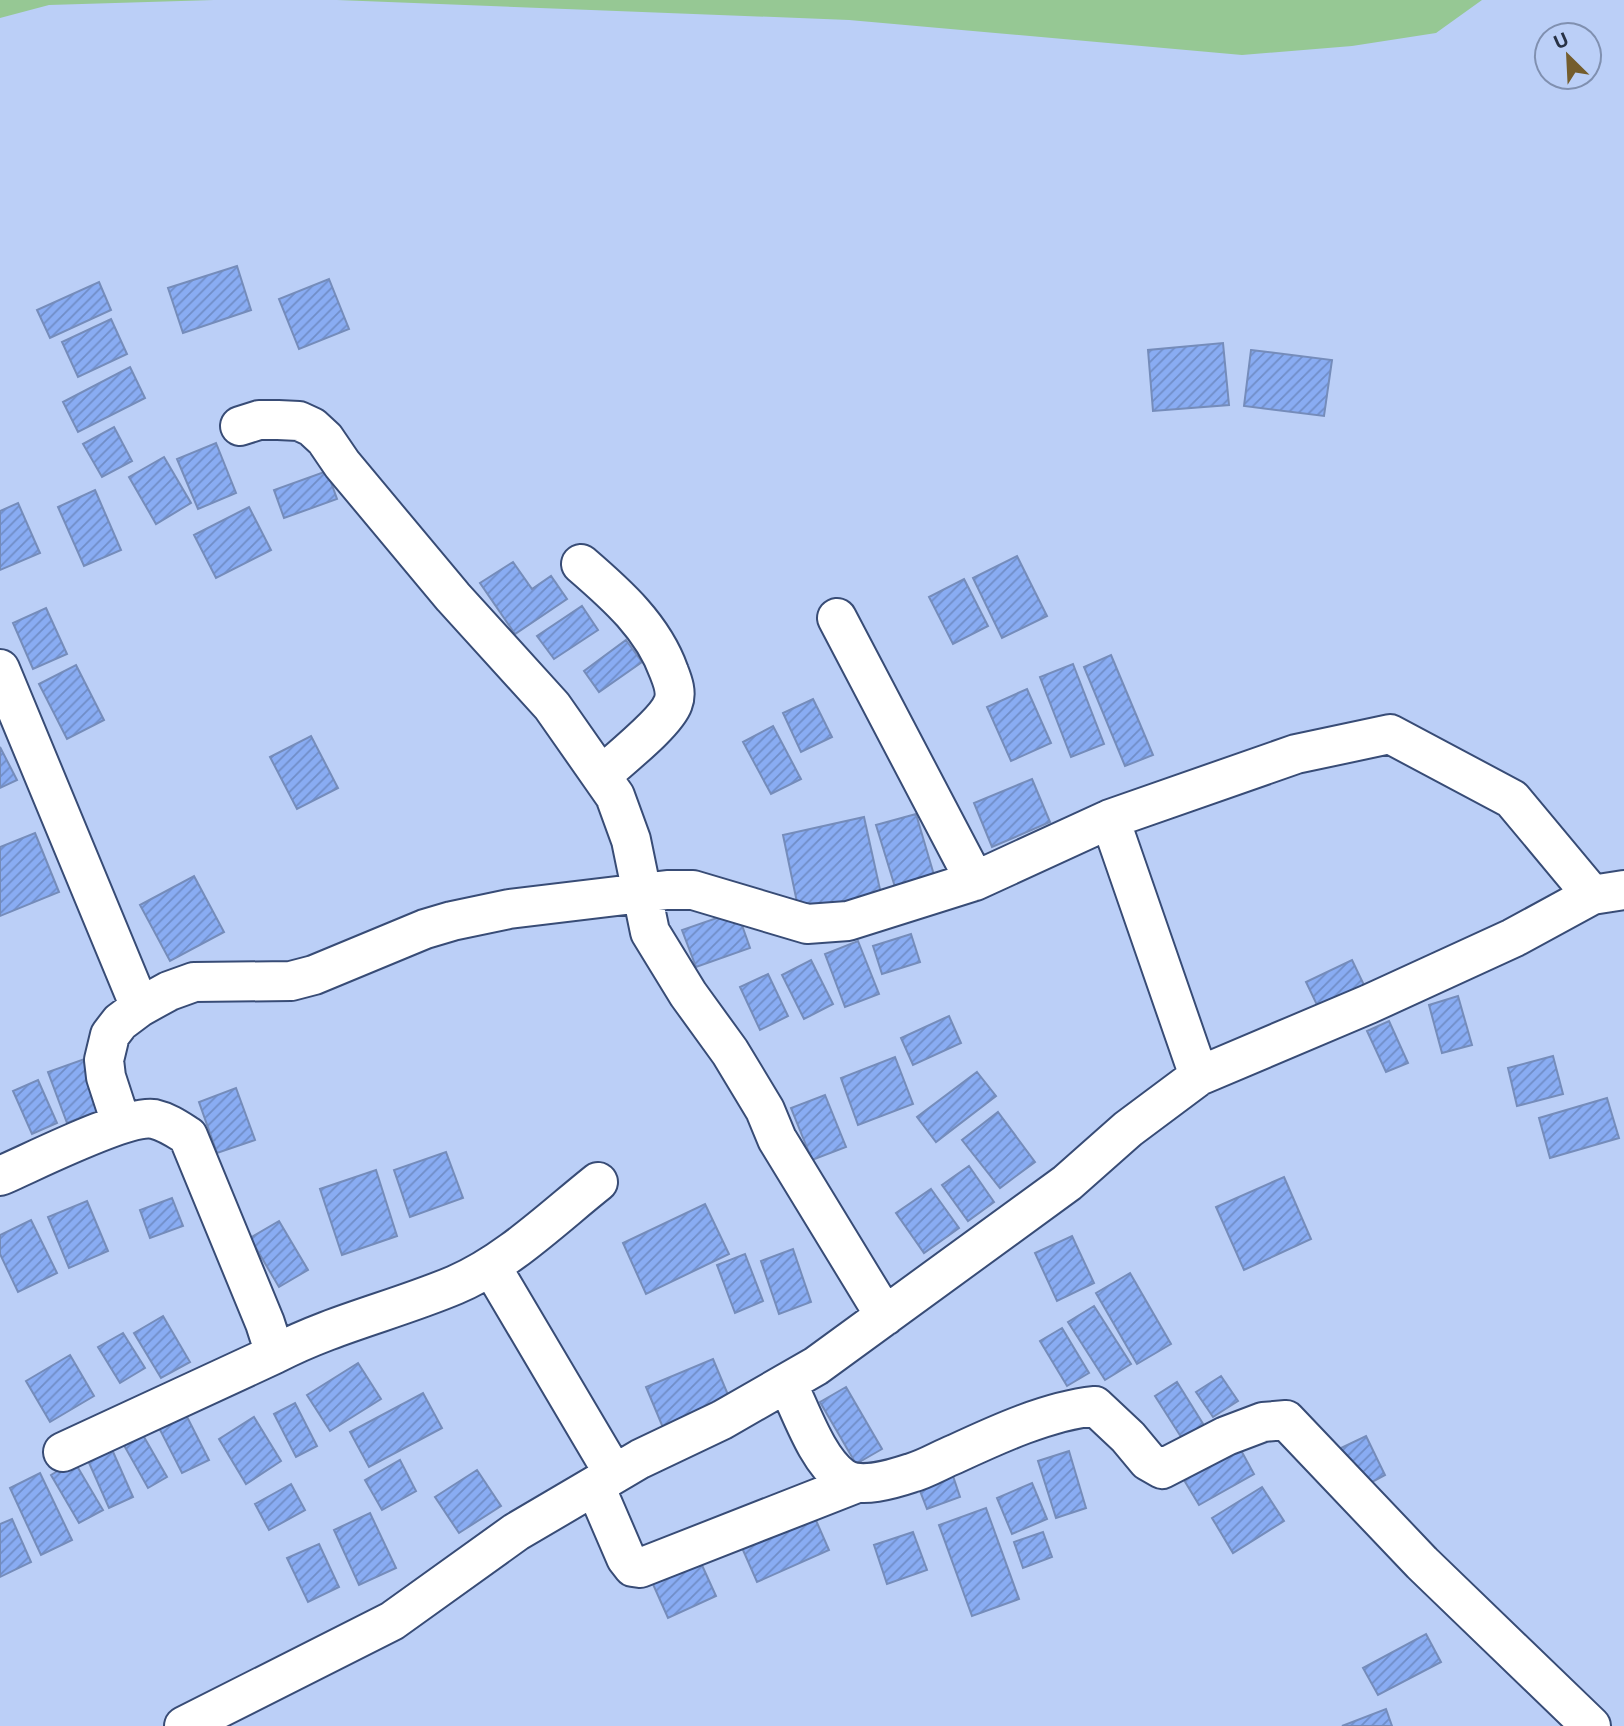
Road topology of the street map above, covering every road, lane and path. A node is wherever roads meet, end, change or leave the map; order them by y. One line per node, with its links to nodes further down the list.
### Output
1 (240, 426): 5 (street)
2 (581, 564): 5 (street)
3 (837, 618): 7 (street)
4 (0, 669): 10 (street)
5 (601, 776): 9 (street)
6 (1110, 819): 7 (street); 8 (street); 11 (street)
7 (975, 881): 9 (street)
8 (1608, 893): 11 (street)
9 (641, 894): 10 (street); 16 (street)
10 (140, 1007): 12 (street)
11 (1199, 1076): 16 (street)
12 (121, 1123): 13 (street); 17 (street)
13 (0, 1176)
14 (598, 1182): 15 (street)
15 (491, 1266): 17 (street); 20 (street)
16 (885, 1316): 18 (street)
17 (275, 1354): 19 (street)
18 (787, 1383): 20 (street); 21 (street)
19 (63, 1452)
20 (604, 1480): 21 (street); 22 (street)
21 (857, 1483): 23 (street)
22 (184, 1726)
23 (1591, 1726)

